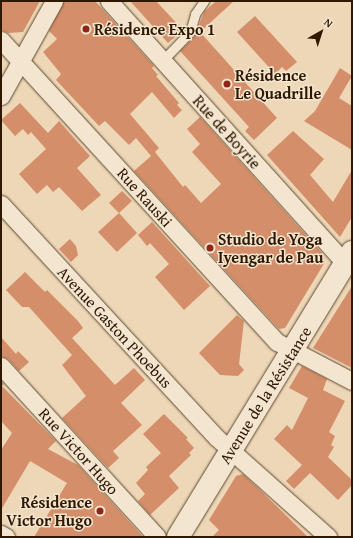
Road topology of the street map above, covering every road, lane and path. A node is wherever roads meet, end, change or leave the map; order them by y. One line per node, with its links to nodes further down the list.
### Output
1 (54, 1): 6 (street)
2 (109, 1): 5 (street, Rue de Boyrie)
3 (204, 1): 5 (lane)
4 (1, 40): 6 (street, Rue Rauski)
5 (163, 60): 9 (street, Rue de Boyrie)
6 (20, 61): 7 (street); 10 (street, Rue Rauski)
7 (1, 96)
8 (1, 204): 13 (street, Avenue Gaston Phoebus)
9 (349, 258): 10 (street, Avenue de la Résistance)
10 (292, 351): 12 (street, Rue Rauski); 13 (street, Avenue de la Résistance)
11 (1, 366): 16 (street, Rue Victor Hugo)
12 (352, 381)
13 (231, 450): 17 (street, Avenue de la Résistance); 18 (street, Avenue Gaston Phoebus)
14 (1, 534): 15 (street)
15 (6, 537)
16 (157, 537)
17 (178, 537)
18 (328, 537)

